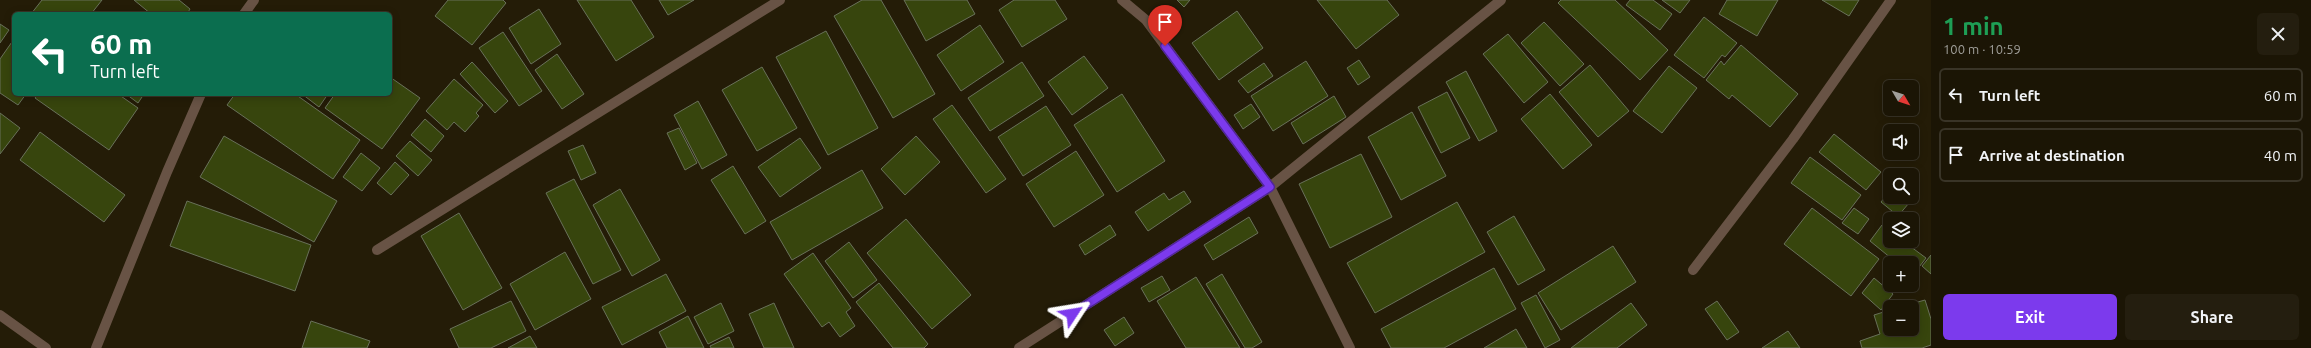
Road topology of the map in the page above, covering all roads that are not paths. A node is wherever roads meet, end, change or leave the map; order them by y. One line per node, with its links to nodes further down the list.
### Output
1 (254, 0): 6 (street)
2 (780, 0): 9 (street)
3 (1122, 0): 8 (street)
4 (1501, 0): 8 (street)
5 (1891, 0): 10 (street)
6 (245, 12)
7 (200, 96): 13 (street)
8 (1270, 187): 14 (street); 15 (street)
9 (377, 250)
10 (1693, 270)
11 (0, 315): 12 (street)
12 (46, 348)
13 (96, 348)
14 (1019, 348)
15 (1350, 348)

